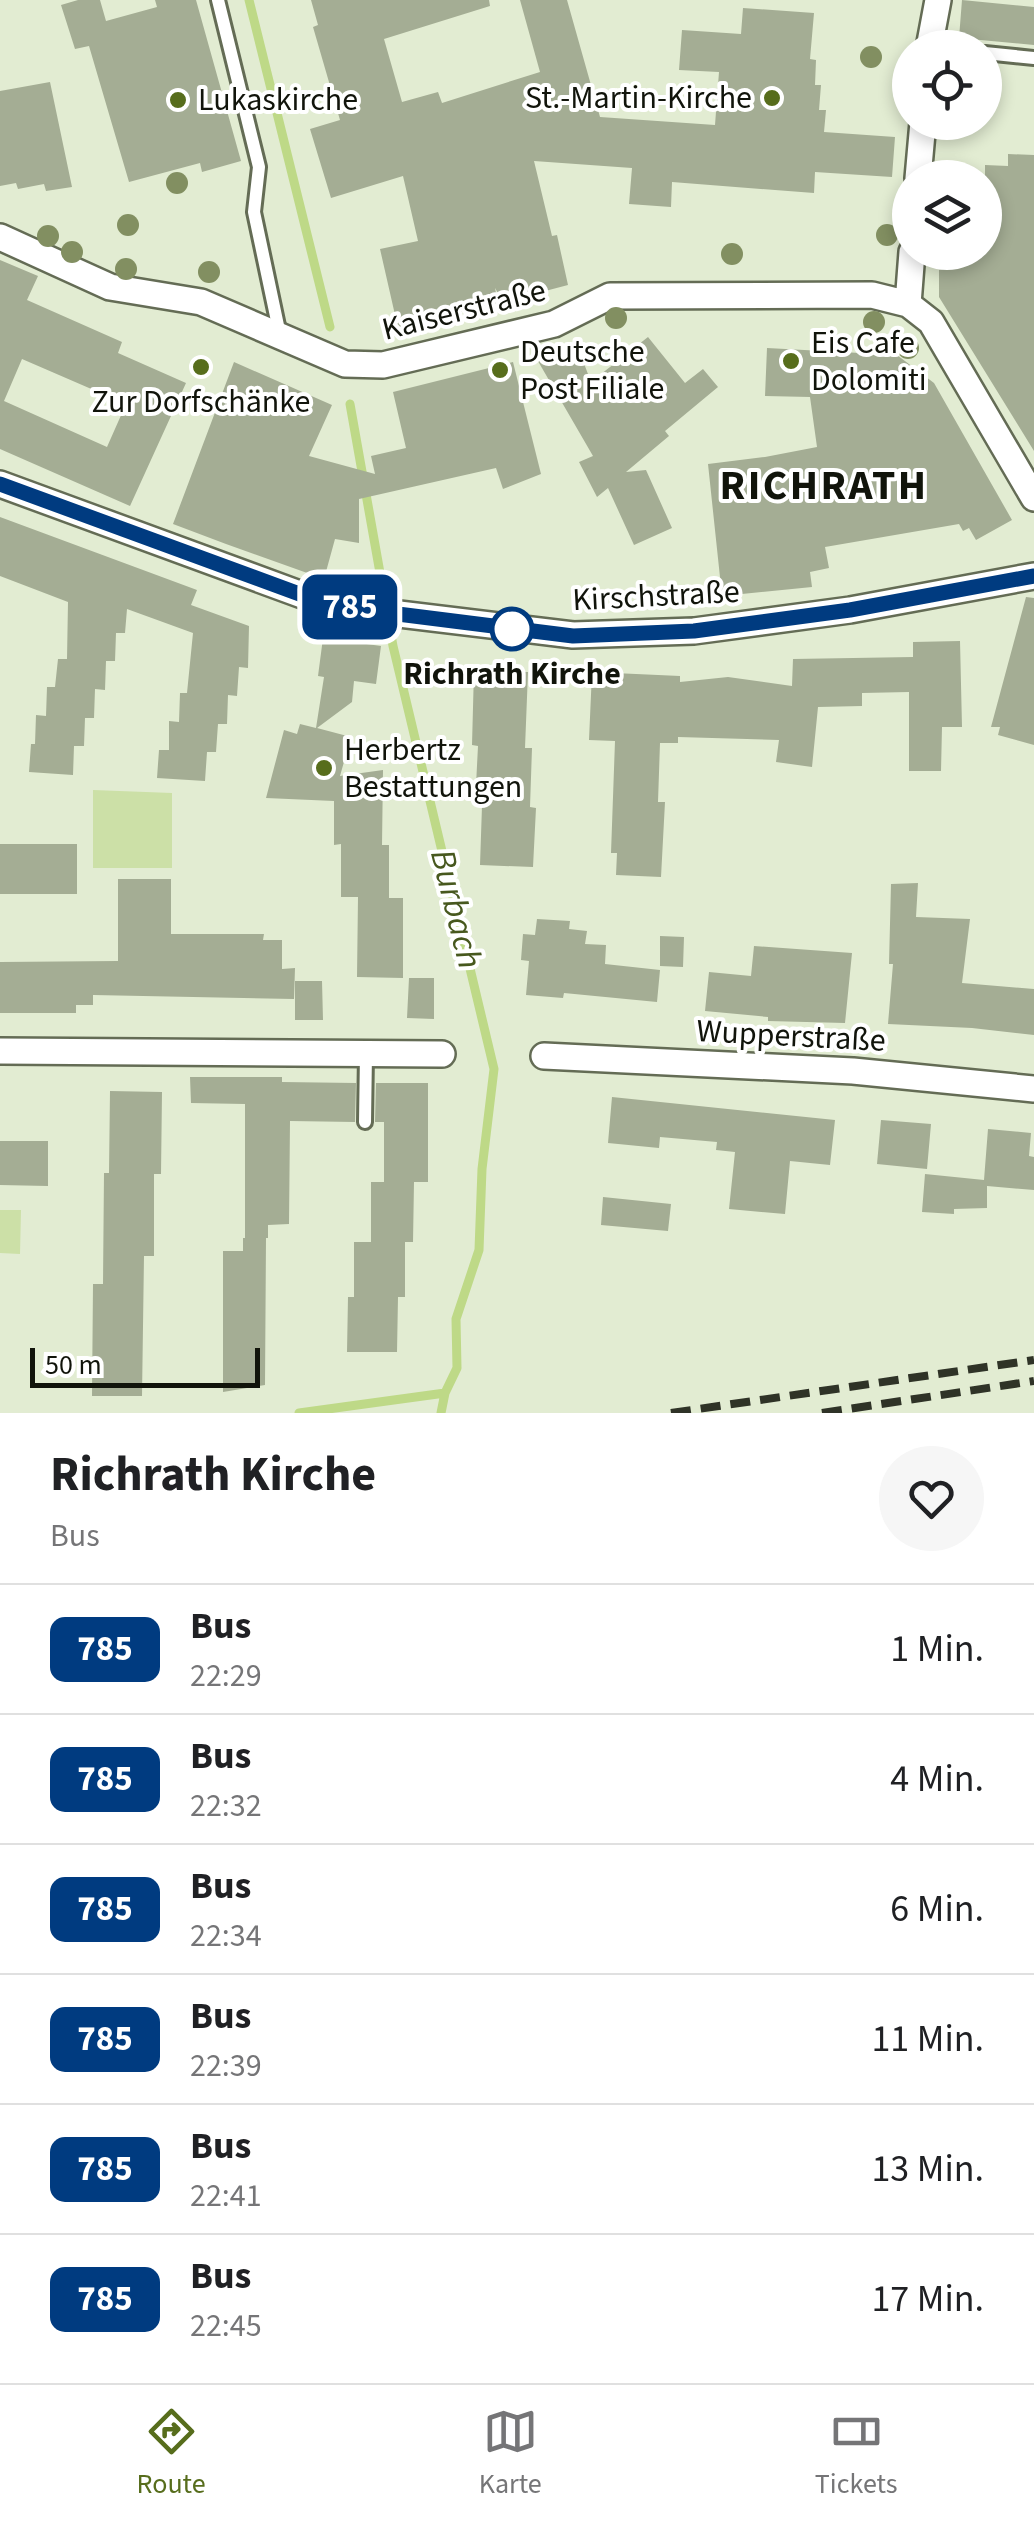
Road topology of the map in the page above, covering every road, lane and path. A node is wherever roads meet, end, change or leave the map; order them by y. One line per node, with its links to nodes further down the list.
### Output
1 (218, 0): 9 (lane)
2 (938, 0): 3 (street)
3 (934, 30)
4 (1002, 55): 5 (lane)
5 (1034, 58)
6 (0, 237): 9 (street, Kaiserstraße)
7 (911, 270): 8 (street)
8 (908, 304): 9 (street, Kaiserstraße); 11 (street)
9 (280, 336)
10 (0, 484): 12 (street, Kirschstraße)
11 (1034, 498)
12 (1034, 576)
13 (0, 1051): 14 (street)
14 (366, 1054): 15 (street); 18 (lane)
15 (442, 1054)
16 (544, 1056): 17 (street, Wupperstraße)
17 (1034, 1089)
18 (365, 1122)

